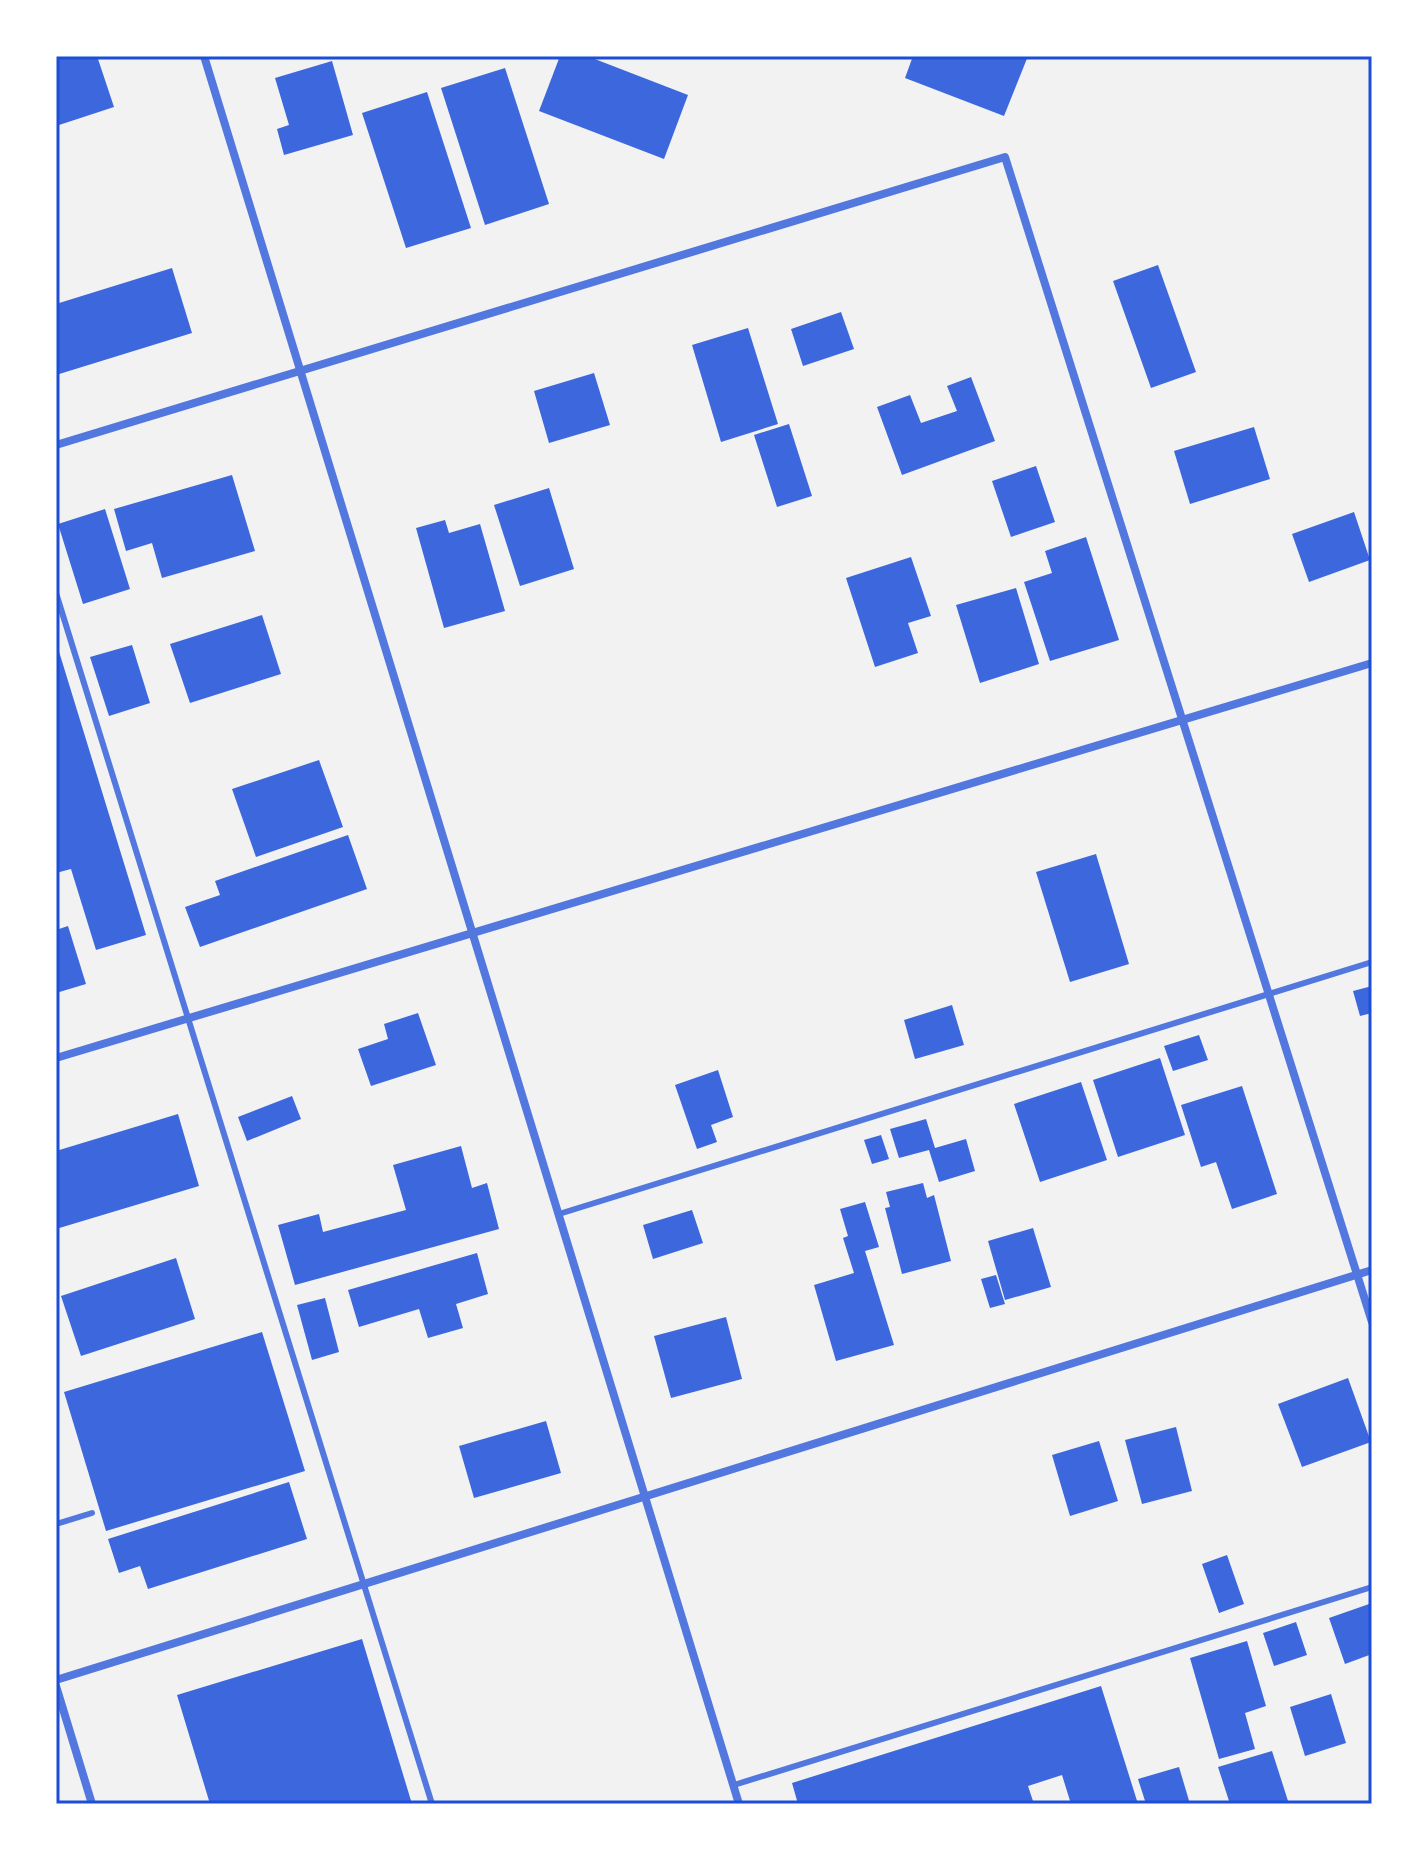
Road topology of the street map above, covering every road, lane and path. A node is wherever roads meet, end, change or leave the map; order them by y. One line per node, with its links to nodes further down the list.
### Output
1 (204, 56): 2 (street)
2 (300, 371): 3 (street); 6 (street); 7 (street)
3 (56, 445)
4 (56, 593): 10 (lane)
5 (1372, 663): 6 (street)
6 (1183, 720): 7 (street); 9 (street)
7 (473, 933): 10 (street); 12 (street)
8 (1372, 962): 9 (lane)
9 (1269, 994): 12 (lane); 14 (street)
10 (188, 1018): 11 (street); 19 (lane)
11 (56, 1058)
12 (559, 1214): 16 (street)
13 (1372, 1270): 14 (street)
14 (1357, 1275): 15 (street); 16 (street)
15 (1372, 1322)
16 (645, 1497): 19 (street); 22 (street)
17 (92, 1513): 18 (lane)
18 (56, 1524)
19 (364, 1584): 21 (street); 24 (lane)
20 (1372, 1587): 22 (lane)
21 (56, 1683): 23 (street)
22 (734, 1785): 25 (street)
23 (92, 1804)
24 (432, 1804)
25 (739, 1804)

